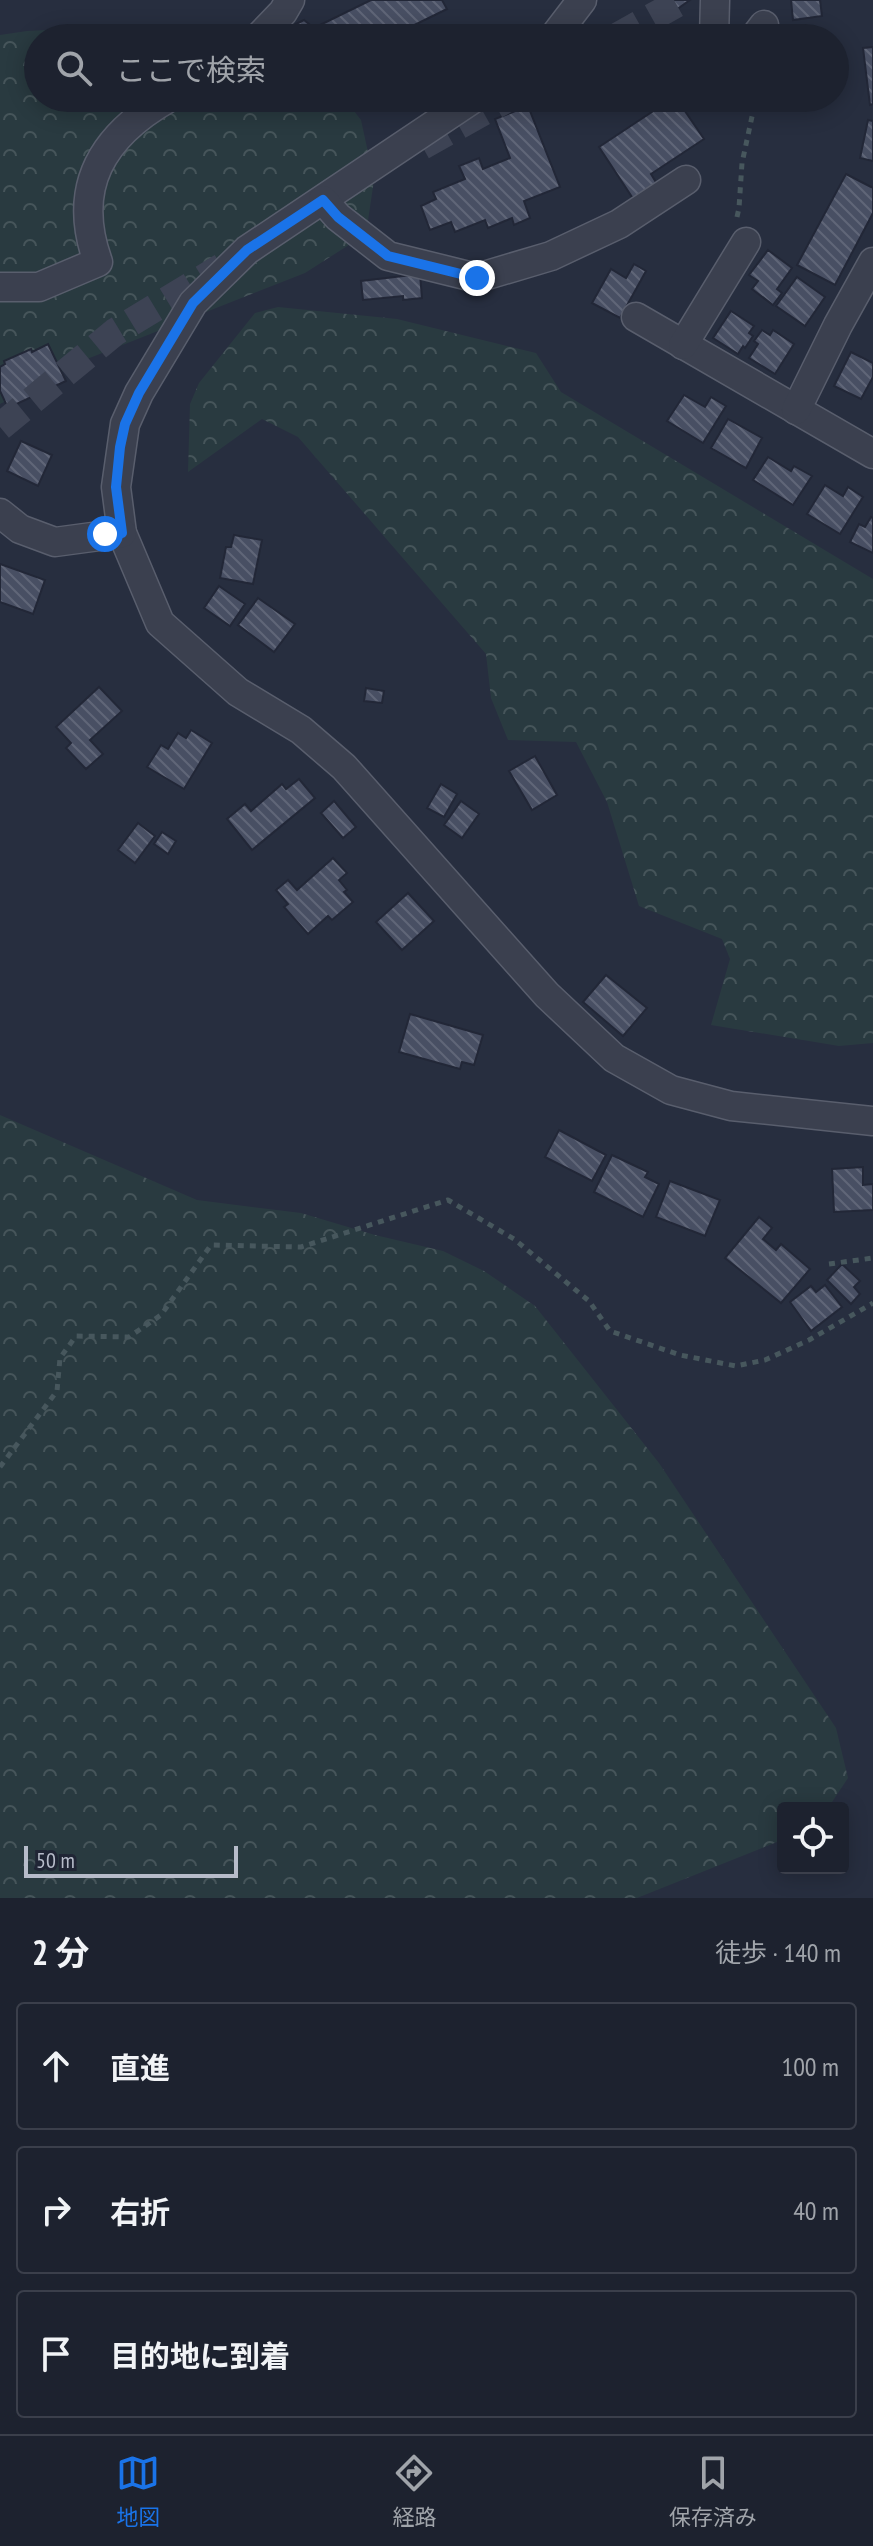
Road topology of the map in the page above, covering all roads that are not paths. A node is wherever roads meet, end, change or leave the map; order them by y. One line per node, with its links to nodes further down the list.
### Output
1 (290, 0): 4 (street)
2 (582, 0): 5 (street)
3 (715, 0): 6 (street)
4 (271, 24)
5 (564, 24)
6 (713, 24)
7 (147, 112): 13 (street)
8 (453, 112): 10 (street)
9 (686, 180): 10 (street)
10 (323, 200): 19 (street)
11 (741, 232): 15 (street)
12 (873, 262): 16 (street)
13 (0, 287)
14 (636, 317): 15 (street)
15 (683, 345): 16 (street)
16 (796, 410): 17 (street)
17 (873, 454)
18 (0, 513): 19 (street)
19 (122, 533): 20 (street)
20 (873, 1121)

